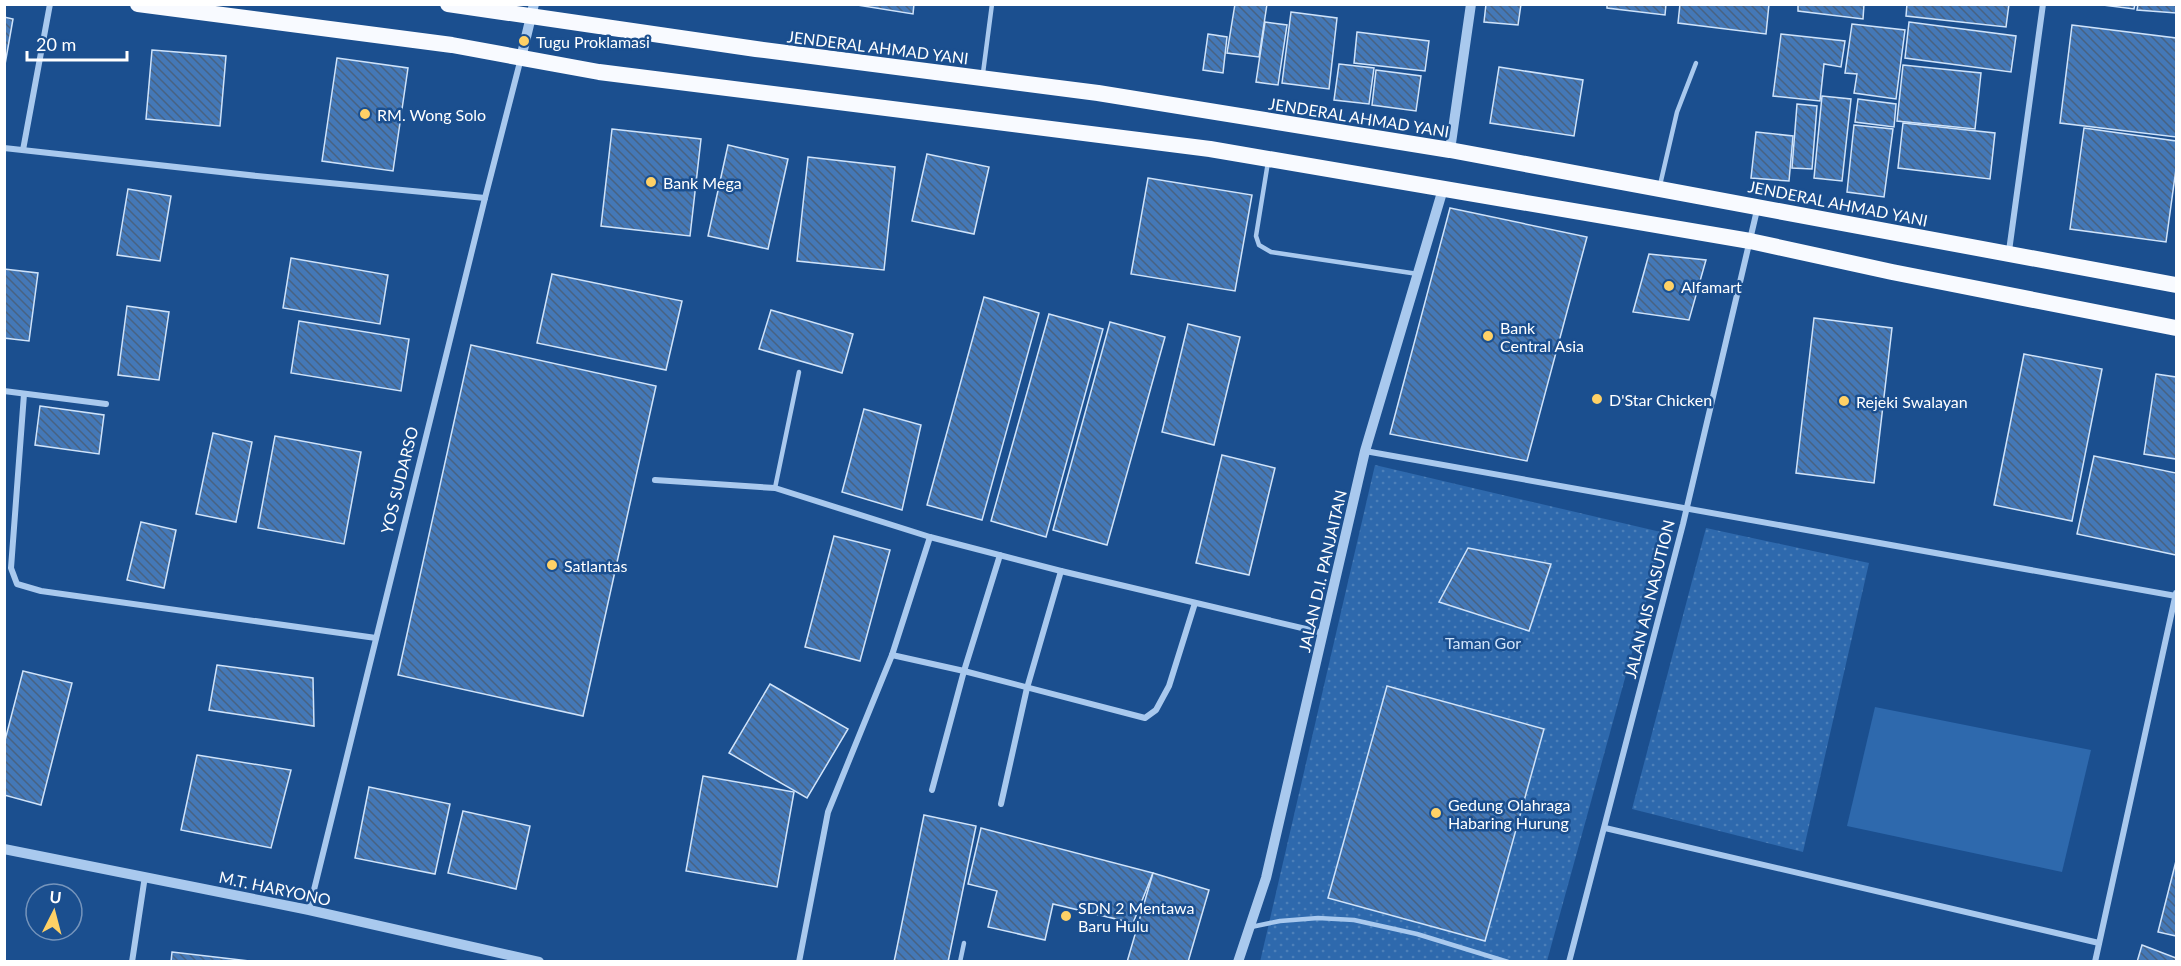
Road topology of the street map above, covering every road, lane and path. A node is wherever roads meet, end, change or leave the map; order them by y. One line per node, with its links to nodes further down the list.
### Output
1 (50, 4): 12 (street)
2 (138, 4): 8 (highway)
3 (448, 4): 7 (highway, JENDERAL AHMAD YANI)
4 (992, 4): 10 (lane)
5 (1471, 4): 13 (street)
6 (2043, 4): 20 (street)
7 (533, 10): 8 (street); 10 (highway, JENDERAL AHMAD YANI)
8 (521, 58): 14 (highway); 17 (street, YOS SUDARSO)
9 (1696, 63): 15 (lane)
10 (982, 78): 13 (highway, JENDERAL AHMAD YANI)
11 (4, 148): 12 (street)
12 (23, 150): 17 (street)
13 (1450, 150): 15 (highway, JENDERAL AHMAD YANI)
14 (1269, 159): 16 (highway); 21 (lane)
15 (1659, 188): 18 (highway, JENDERAL AHMAD YANI)
16 (1443, 189): 19 (highway); 21 (street, JALAN D.I. PANJAITAN)
17 (485, 198): 38 (street, YOS SUDARSO)
18 (1758, 206): 19 (street, JALAN AIS NASUTION); 20 (highway, JENDERAL AHMAD YANI)
19 (1750, 241): 23 (highway); 31 (street, JALAN AIS NASUTION)
20 (2009, 255): 22 (highway, JENDERAL AHMAD YANI)
21 (1418, 274): 28 (street, JALAN D.I. PANJAITAN)
22 (2176, 285)
23 (2176, 328)
24 (799, 372): 30 (lane)
25 (4, 391): 26 (street)
26 (24, 394): 27 (street); 38 (street)
27 (106, 404)
28 (1365, 451): 31 (street); 37 (street, JALAN D.I. PANJAITAN)
29 (655, 480): 30 (street)
30 (775, 488): 32 (street)
31 (1685, 510): 35 (street); 44 (street, JALAN AIS NASUTION)
32 (930, 537): 33 (street); 39 (street)
33 (1000, 555): 34 (street); 40 (street)
34 (1061, 571): 36 (street); 41 (street)
35 (2176, 595): 50 (street)
36 (1195, 603): 37 (street); 41 (street)
37 (1323, 633): 48 (street, JALAN D.I. PANJAITAN)
38 (376, 638): 47 (street, YOS SUDARSO)
39 (892, 655): 40 (street); 53 (street)
40 (964, 671): 41 (street); 42 (street)
41 (1027, 688): 43 (street)
42 (932, 790)
43 (1001, 804)
44 (1605, 828): 50 (street); 57 (street, JALAN AIS NASUTION)
45 (4, 849): 46 (street, M.T. HARYONO)
46 (145, 876): 47 (street, M.T. HARYONO); 51 (street)
47 (309, 910): 52 (street, M.T. HARYONO)
48 (1251, 927): 55 (street, JALAN D.I. PANJAITAN); 56 (lane)
49 (964, 943): 54 (lane)
50 (2099, 943): 58 (street)
51 (132, 962)
52 (539, 962)
53 (799, 962)
54 (960, 962)
55 (1238, 962)
56 (1508, 962)
57 (1569, 962)
58 (2095, 962)

